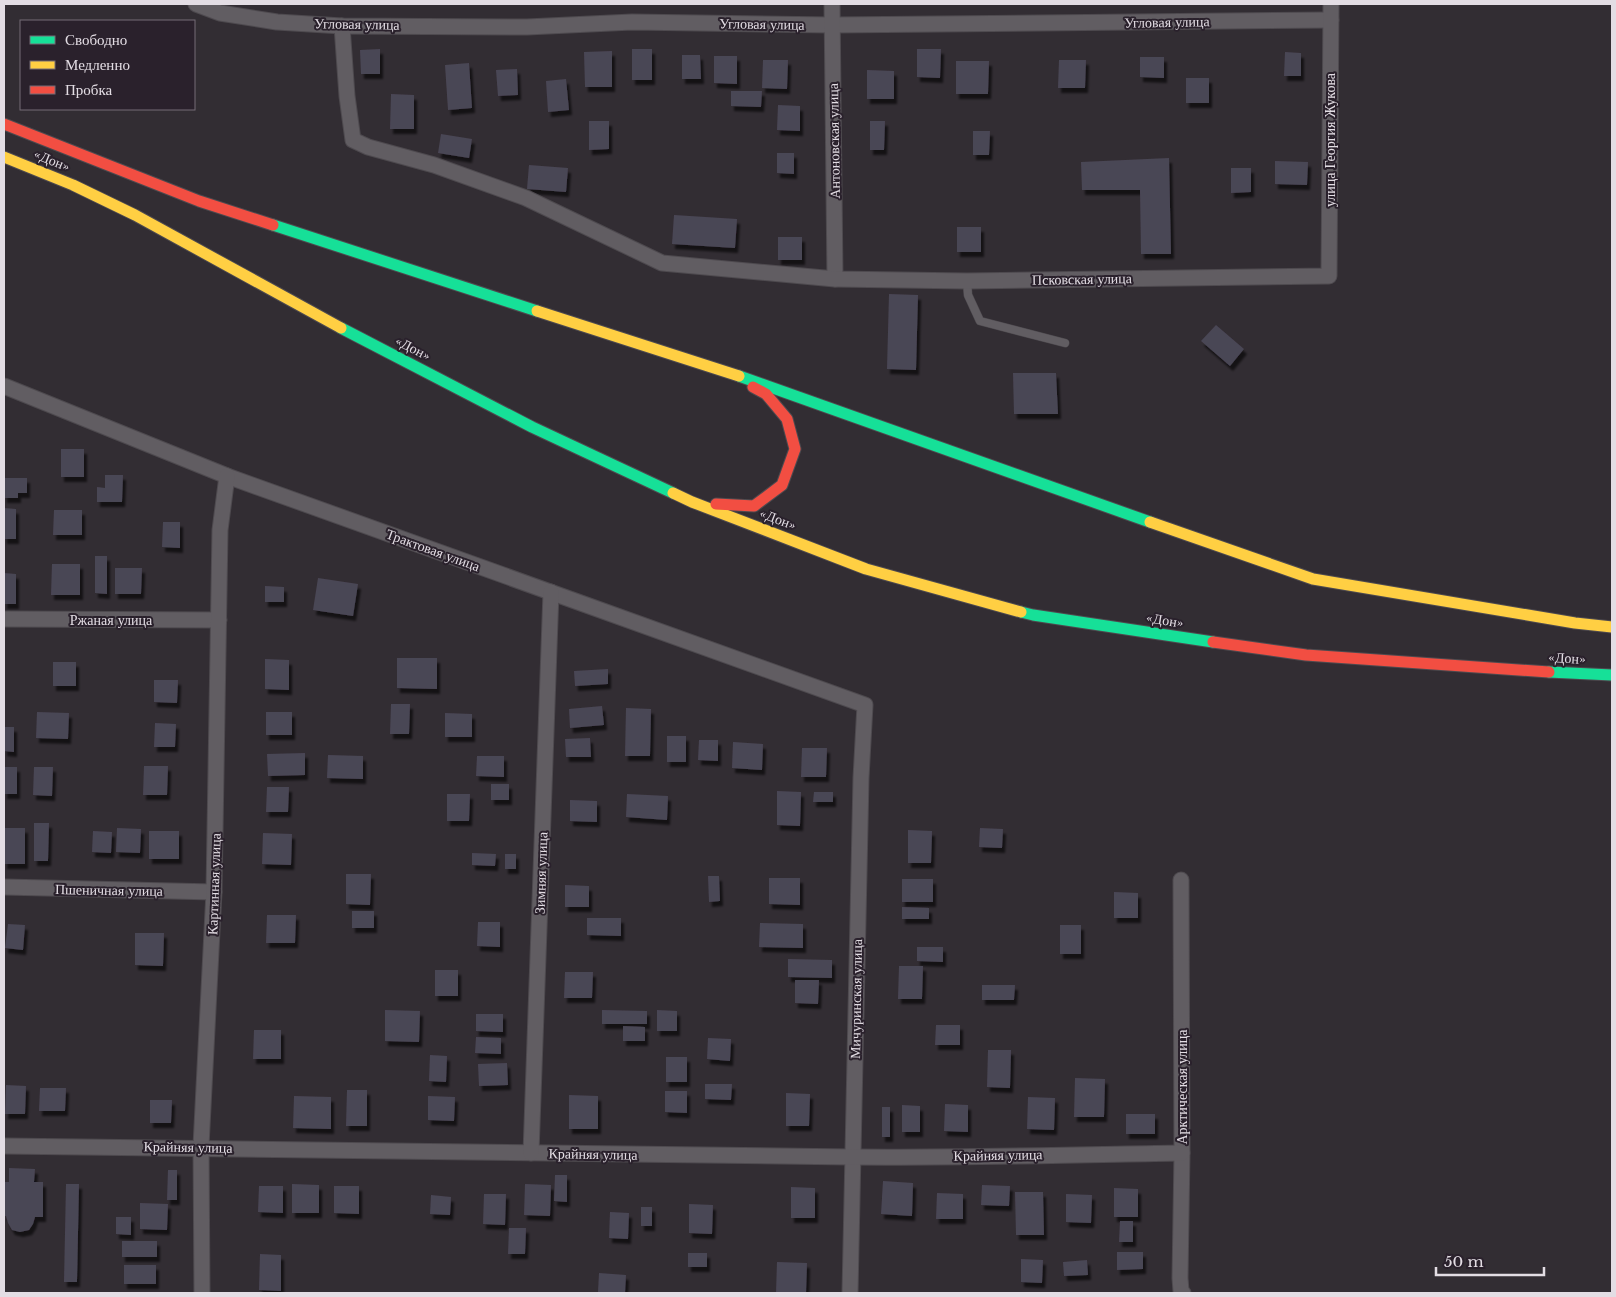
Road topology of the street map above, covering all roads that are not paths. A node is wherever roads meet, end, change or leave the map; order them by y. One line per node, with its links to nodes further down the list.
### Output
1 (196, 4): 4 (street, Угловая улица)
2 (832, 4): 6 (street, Антоновская улица)
3 (1331, 4): 5 (street, улица Георгия Жукова)
4 (222, 8): 7 (street, Угловая улица)
5 (1331, 20): 6 (street, Угловая улица); 10 (street, улица Георгия Жукова)
6 (832, 25): 7 (street, Угловая улица); 11 (street, Антоновская улица)
7 (342, 26): 11 (street, Псковская улица)
8 (4, 124): 14 (highway, «Дон»)
9 (4, 157): 17 (highway, «Дон»)
10 (1329, 276): 12 (street, Псковская улица)
11 (835, 279): 12 (street, Псковская улица)
12 (967, 281): 13 (lane)
13 (1065, 343)
14 (716, 368): 17 (highway); 21 (highway, «Дон»)
15 (4, 386): 16 (street, Трактовая улица)
16 (227, 476): 18 (street, Трактовая улица); 20 (street, Картинная улица)
17 (692, 502): 22 (highway, «Дон»)
18 (552, 592): 23 (street, Трактовая улица); 29 (street, Зимняя улица)
19 (4, 619): 20 (street, Ржаная улица)
20 (219, 620): 26 (street, Картинная улица)
21 (1612, 627)
22 (1612, 675)
23 (865, 705): 31 (street, Мичуринская улица)
24 (1181, 880): 30 (street, Арктическая улица)
25 (4, 887): 26 (street, Пшеничная улица)
26 (214, 892): 28 (street, Картинная улица)
27 (4, 1146): 28 (street, Крайняя улица)
28 (201, 1146): 29 (street, Крайняя улица); 32 (street, Картинная улица)
29 (531, 1153): 31 (street, Крайняя улица)
30 (1182, 1153): 31 (street, Крайняя улица); 34 (street, Арктическая улица)
31 (853, 1157): 33 (street, Мичуринская улица)
32 (202, 1293)
33 (850, 1293)
34 (1183, 1293)

